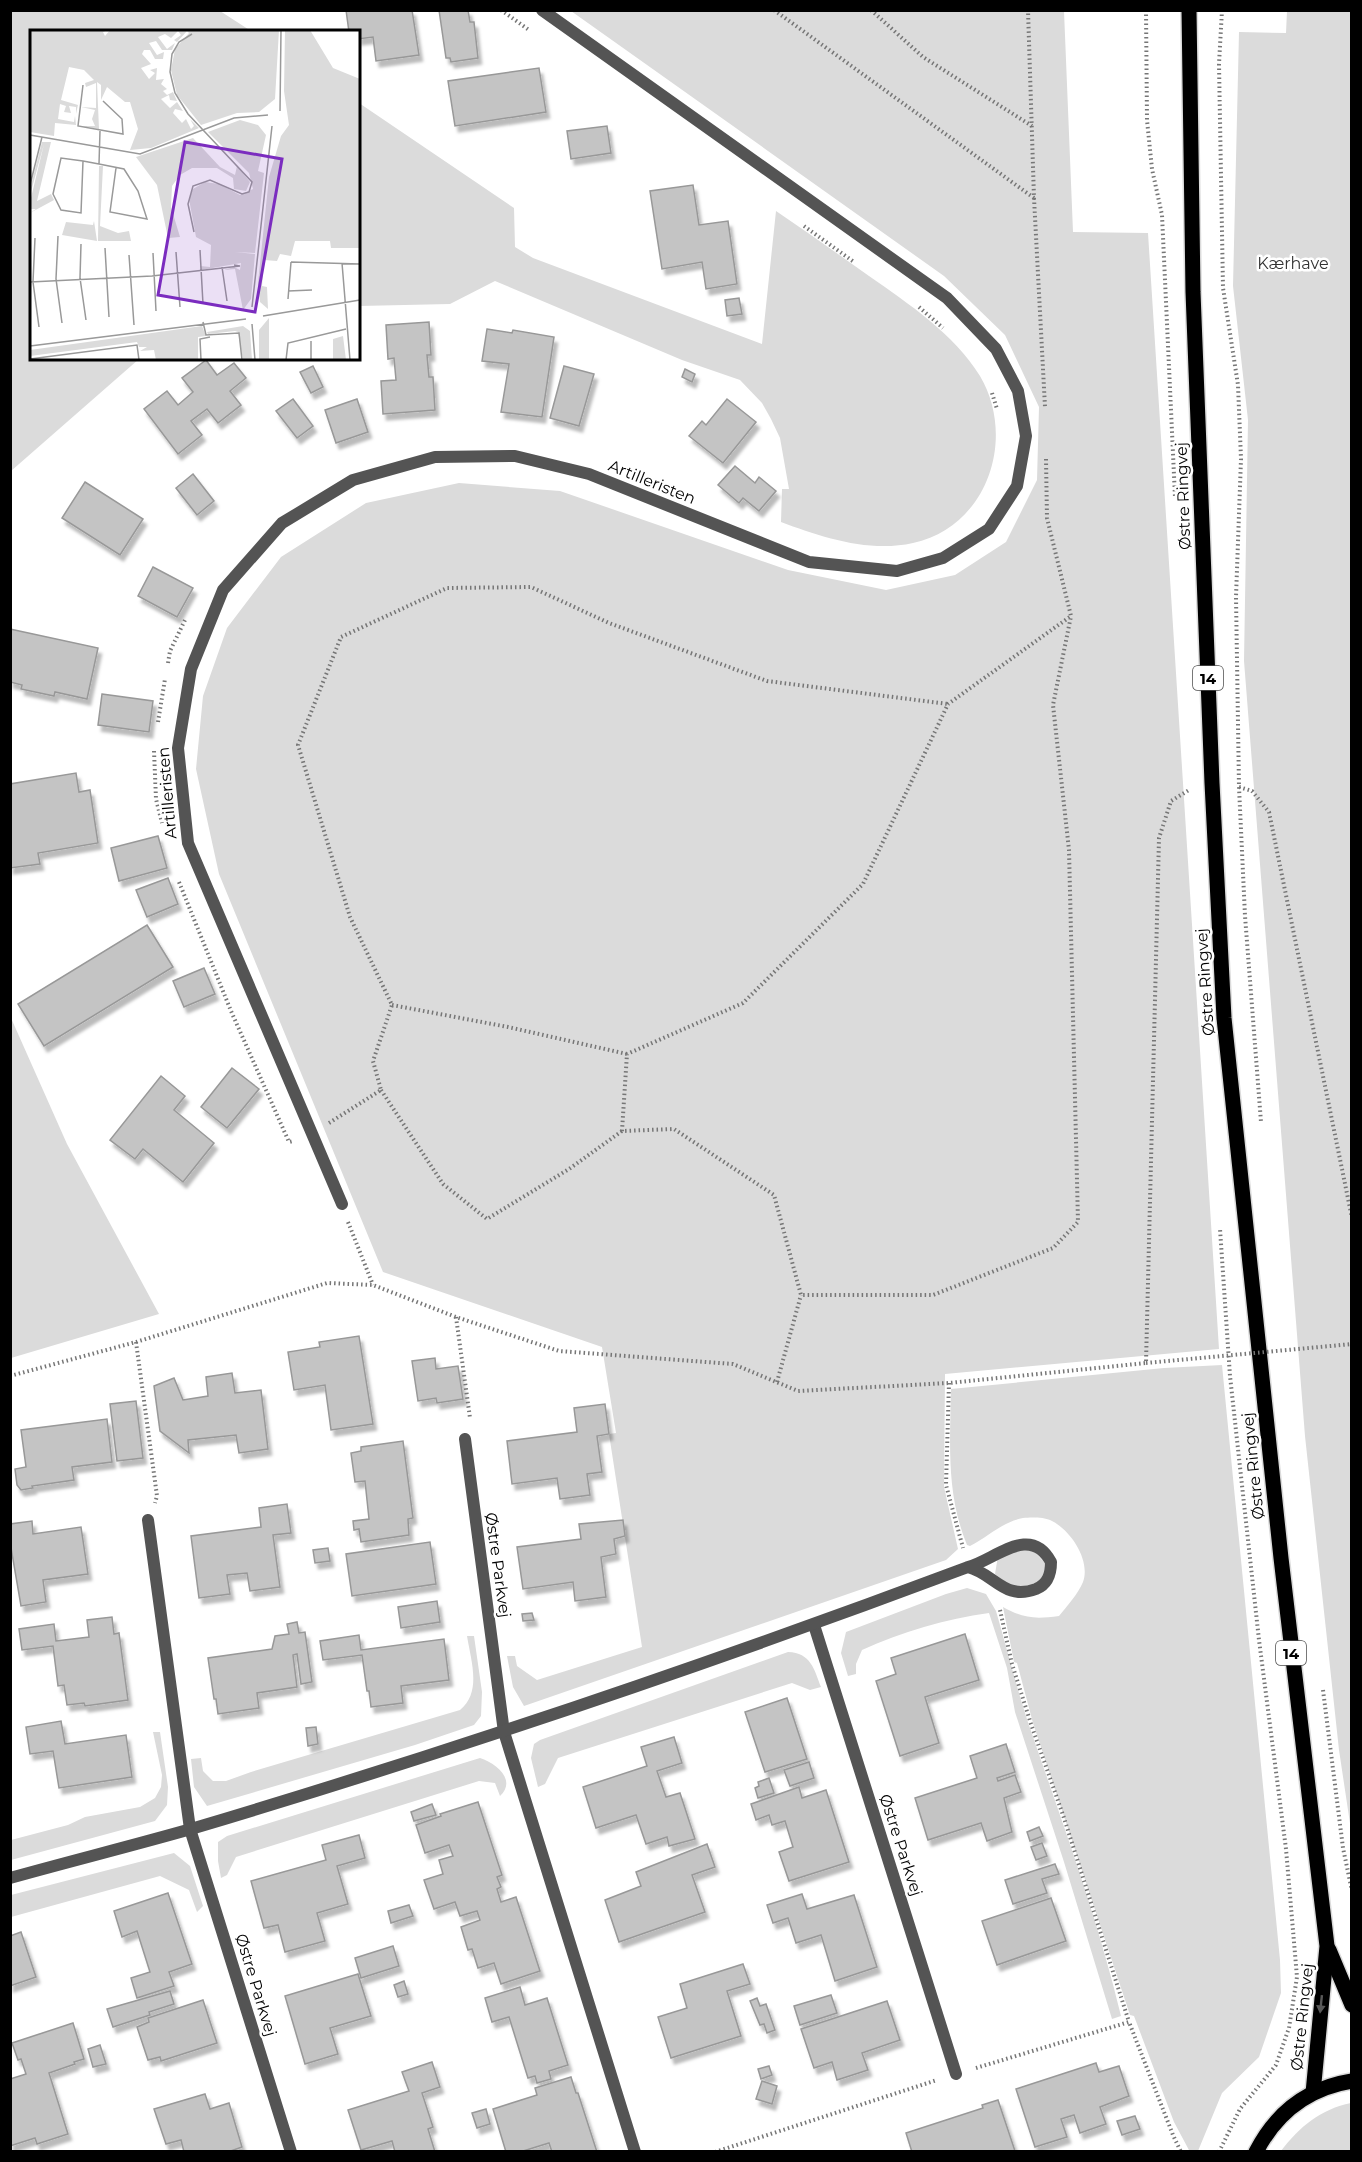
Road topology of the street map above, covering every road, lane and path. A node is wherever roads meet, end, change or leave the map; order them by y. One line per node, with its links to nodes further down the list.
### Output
1 (501, 10): 8 (path)
2 (542, 10): 33 (street, Artilleristen)
3 (774, 10): 10 (path)
4 (871, 10): 9 (path)
5 (1028, 10): 9 (path)
6 (1189, 10): 57 (main road, Østre Ringvej / 14)
7 (1222, 10): 24 (path)
8 (537, 36)
9 (1032, 126): 10 (path)
10 (1034, 198): 17 (path)
11 (801, 224): 12 (path)
12 (857, 264)
13 (912, 301): 14 (path)
14 (944, 329)
15 (990, 387): 16 (path)
16 (999, 416)
17 (1045, 418)
18 (1046, 451): 20 (path)
19 (188, 613): 22 (path)
20 (1071, 616): 21 (path); 37 (path)
21 (948, 705): 28 (path); 29 (path)
22 (158, 725)
23 (155, 746): 26 (path)
24 (1239, 787): 31 (path); 35 (path)
25 (1192, 788): 43 (path)
26 (163, 828)
27 (177, 878): 33 (path)
28 (392, 1005): 29 (path); 30 (path)
29 (627, 1054): 32 (path)
30 (381, 1090): 32 (path); 33 (path)
31 (1261, 1124)
32 (622, 1131): 37 (path)
33 (312, 1134): 34 (street, Artilleristen)
34 (342, 1204): 36 (path)
35 (1352, 1218)
36 (373, 1285): 38 (path); 39 (path)
37 (801, 1295): 45 (path)
38 (456, 1317): 45 (path); 47 (path)
39 (136, 1342): 44 (path); 48 (path)
40 (1352, 1344): 43 (path, bridge)
41 (1283, 1347): 42 (path)
42 (1285, 1359)
43 (1146, 1363): 46 (path)
44 (10, 1376)
45 (777, 1382): 46 (path)
46 (949, 1383): 49 (path)
47 (465, 1439): 53 (street, Østre Parkvej)
48 (148, 1520): 54 (street, Østre Parkvej)
49 (968, 1567): 49 (street); 51 (street)
50 (998, 1603): 59 (path)
51 (814, 1625): 53 (street); 60 (street, Østre Parkvej)
52 (1322, 1686): 56 (path)
53 (504, 1732): 54 (street); 64 (street, Østre Parkvej)
54 (190, 1829): 55 (street); 63 (street, Østre Parkvej)
55 (10, 1878)
56 (1352, 1891)
57 (1327, 1946): 58 (main road, Østre Ringvej / 14); 62 (main road, Østre Ringvej / 14, one-way to 62)
58 (1352, 2005)
59 (1129, 2022): 60 (path); 66 (path)
60 (956, 2074): 65 (path)
61 (1352, 2081): 62 (main road)
62 (1312, 2093): 67 (main road)
63 (291, 2151)
64 (635, 2151)
65 (715, 2151)
66 (1181, 2151)
67 (1256, 2151)

